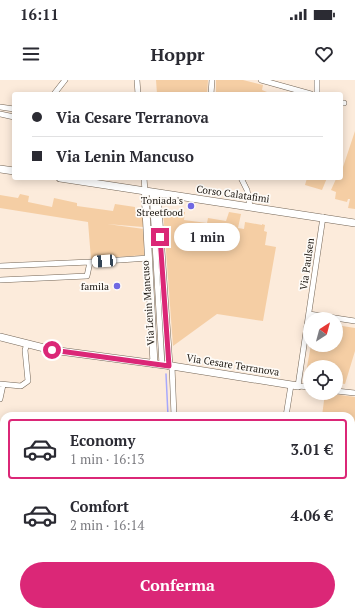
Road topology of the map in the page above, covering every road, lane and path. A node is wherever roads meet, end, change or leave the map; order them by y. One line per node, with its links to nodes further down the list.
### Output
1 (65, 80): 7 (street)
2 (137, 80): 8 (street)
3 (212, 80): 9 (street)
4 (261, 80): 6 (street)
5 (317, 80): 11 (street)
6 (270, 81): 10 (street)
7 (56, 92)
8 (138, 92)
9 (211, 92)
10 (305, 92)
11 (317, 92)
12 (0, 107): 13 (street)
13 (12, 110)
14 (0, 114): 15 (street)
15 (12, 117)
16 (0, 169): 17 (street)
17 (12, 171)
18 (73, 180): 21 (street, Corso Calatafimi)
19 (145, 180): 21 (street)
20 (242, 180): 22 (street)
21 (151, 192): 22 (street, Corso Calatafimi); 25 (street, Via Lenin Mancuso); 36 (street, Via Lenin Mancuso)
22 (250, 206): 23 (street, Corso Calatafimi)
23 (323, 217): 24 (street, Corso Calatafimi); 29 (street, Via Paulsen)
24 (355, 223)
25 (149, 258): 26 (street); 35 (street, Via Lenin Mancuso)
26 (90, 262): 27 (street); 28 (street)
27 (0, 266)
28 (0, 280)
29 (309, 312)
30 (343, 319): 31 (street)
31 (355, 321)
32 (0, 337): 34 (street, Via Cesare Terranova)
33 (303, 342): 38 (street, Via Paulsen)
34 (27, 344): 35 (street, Via Cesare Terranova); 37 (street)
35 (154, 364): 36 (street, Via Cesare Terranova)
36 (168, 366): 38 (street, Via Cesare Terranova); 43 (street)
37 (2, 385): 42 (street)
38 (294, 385): 39 (street); 44 (street, Via Paulsen)
39 (303, 386)
40 (343, 392): 41 (street)
41 (355, 393)
42 (0, 399)
43 (174, 412)
44 (287, 412)

